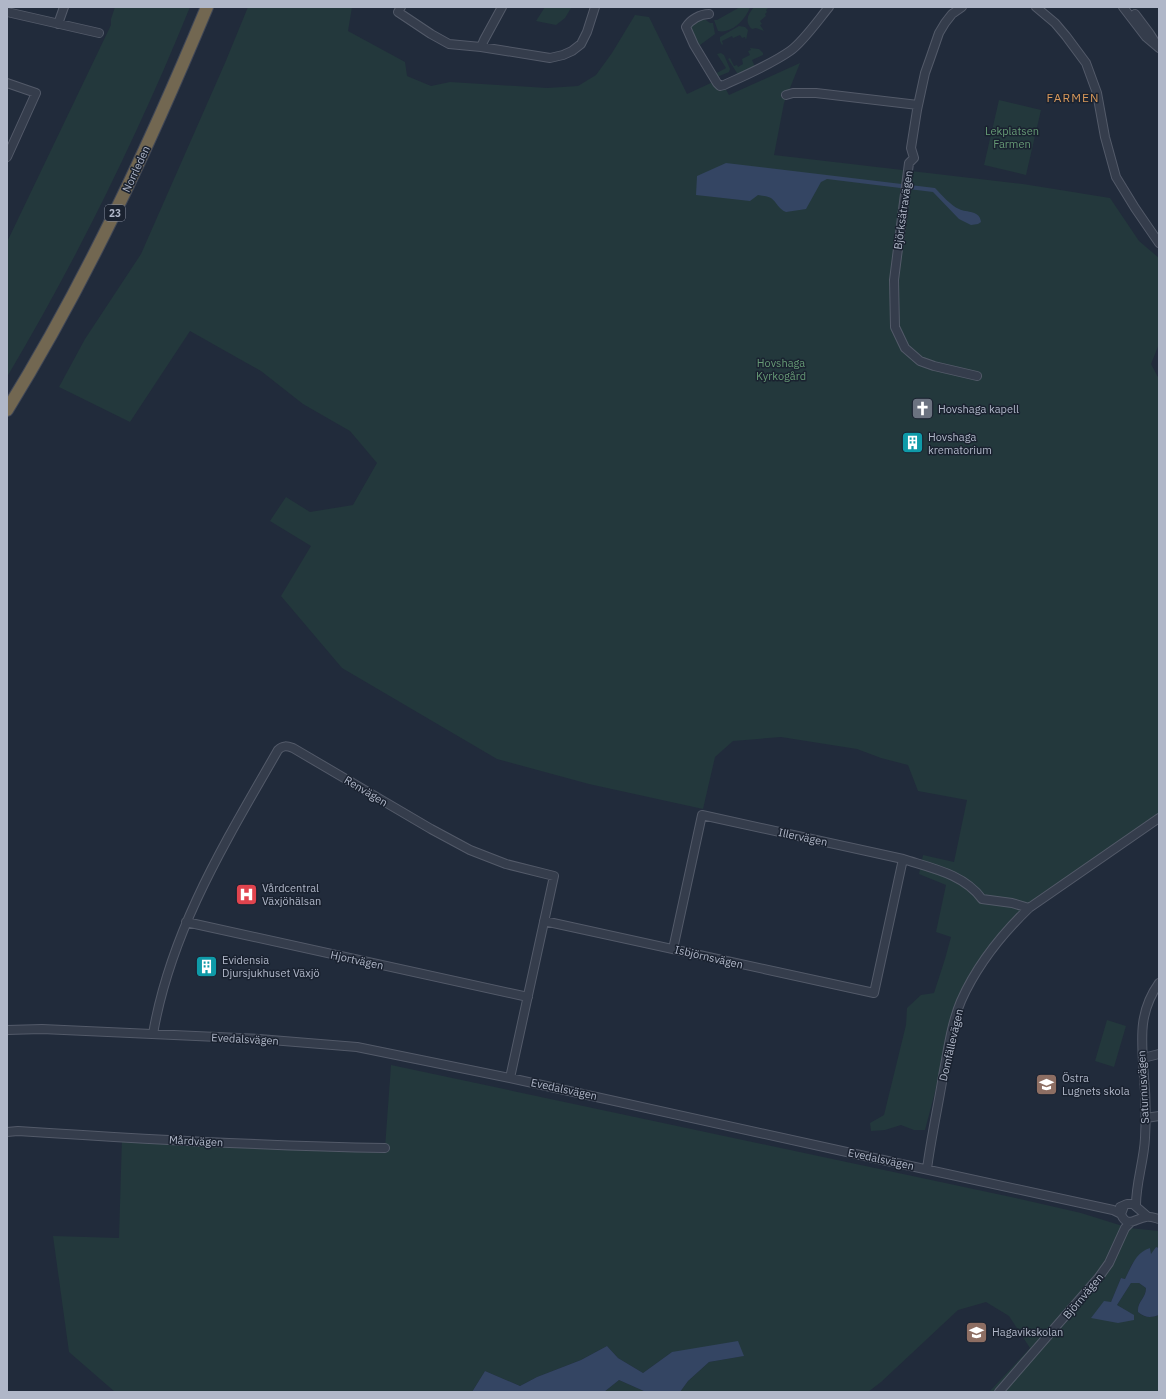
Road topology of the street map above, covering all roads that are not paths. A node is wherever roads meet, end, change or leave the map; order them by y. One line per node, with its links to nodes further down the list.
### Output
1 (64, 7): 15 (street)
2 (200, 7): 25 (highway, Norrleden / 23)
3 (207, 7): 26 (highway, Norrleden / 23)
4 (400, 7): 17 (street)
5 (502, 7): 17 (street)
6 (595, 7): 17 (street)
7 (829, 7): 14 (street)
8 (962, 7): 21 (street, Björksätravägen)
9 (1036, 7): 12 (street)
10 (1123, 7): 18 (street)
11 (1130, 7): 18 (street)
12 (1045, 10): 23 (street)
13 (7, 12): 15 (street)
14 (709, 14)
15 (58, 24): 16 (street)
16 (99, 33)
17 (481, 47)
18 (1158, 47)
19 (7, 83): 22 (street)
20 (786, 95): 21 (street)
21 (918, 105): 24 (street, Björksätravägen)
22 (7, 157)
23 (1159, 243)
24 (977, 376)
25 (7, 398)
26 (7, 410)
27 (1159, 818): 29 (street, Domfällevägen)
28 (903, 859): 29 (street); 32 (street, Illervägen); 32 (street, Isbjörnsvägen)
29 (1029, 908): 44 (street, Domfällevägen)
30 (544, 921): 31 (street, Renvägen); 32 (street, Isbjörnsvägen); 34 (street, Renvägen)
31 (186, 922): 34 (street, Hjortvägen); 36 (street, Renvägen)
32 (673, 949)
33 (1159, 983): 38 (street, Saturnusvägen)
34 (528, 997): 39 (street, Renvägen)
35 (7, 1030): 36 (street, Evedalsvägen)
36 (153, 1034): 39 (street, Evedalsvägen)
37 (1159, 1054): 38 (street)
38 (1143, 1058): 41 (street, Saturnusvägen)
39 (510, 1078): 44 (street, Evedalsvägen)
40 (1159, 1116): 41 (street)
41 (1146, 1118): 45 (street, Saturnusvägen)
42 (7, 1132): 43 (street, Mårdvägen)
43 (386, 1148)
44 (927, 1169): 46 (street, Evedalsvägen)
45 (1132, 1206): 46 (street); 47 (street); 48 (street); 48 (street)
46 (1113, 1210): 48 (street, Evedalsvägen)
47 (1147, 1216): 48 (street); 49 (street)
48 (1128, 1219): 50 (street, Björnvägen)
49 (1159, 1219)
50 (999, 1392)

